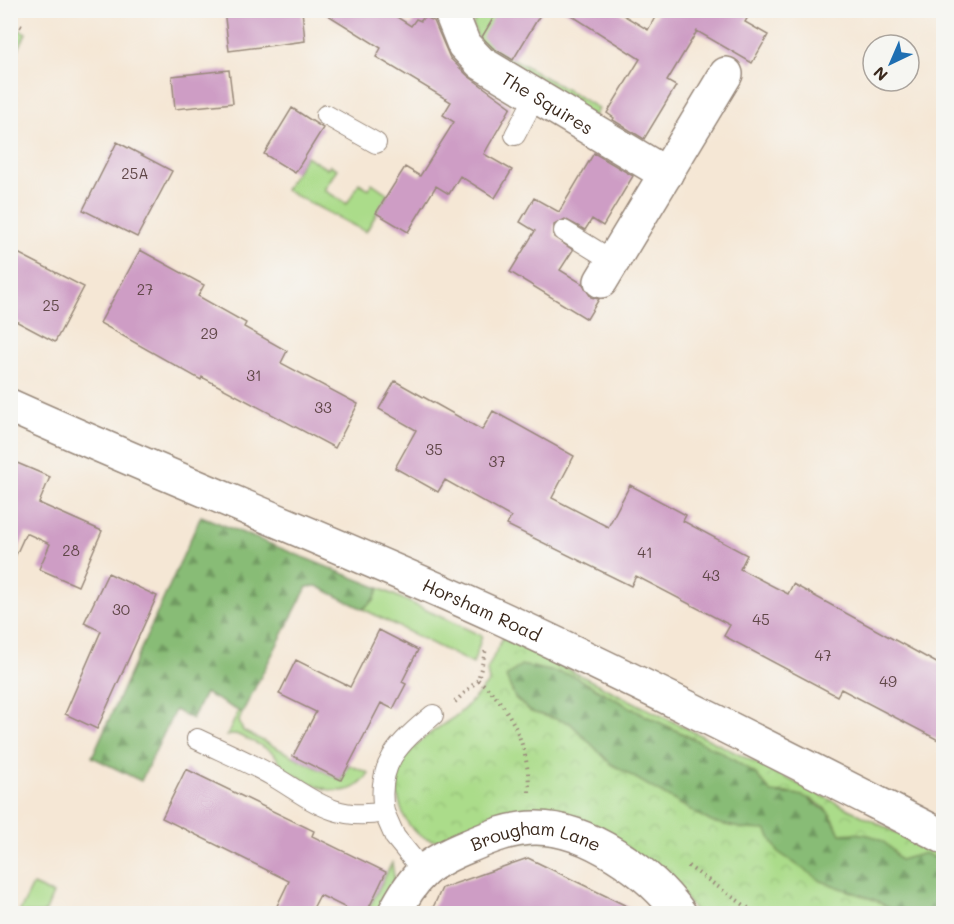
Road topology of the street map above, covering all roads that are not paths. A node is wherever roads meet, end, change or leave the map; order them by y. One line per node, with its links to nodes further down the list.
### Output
1 (456, 13): 3 (street, The Squires)
2 (726, 74): 7 (street)
3 (535, 97): 5 (lane); 7 (street, The Squires)
4 (326, 115): 6 (lane)
5 (515, 135)
6 (376, 143)
7 (666, 174): 9 (street)
8 (564, 231): 9 (lane)
9 (607, 271)
10 (10, 406): 14 (street, Horsham Road)
11 (433, 716): 13 (lane)
12 (197, 739): 13 (lane)
13 (384, 812): 15 (lane)
14 (944, 837)
15 (422, 870): 16 (street, Brougham Lane); 17 (street, Brougham Lane)
16 (394, 914)
17 (680, 914)

